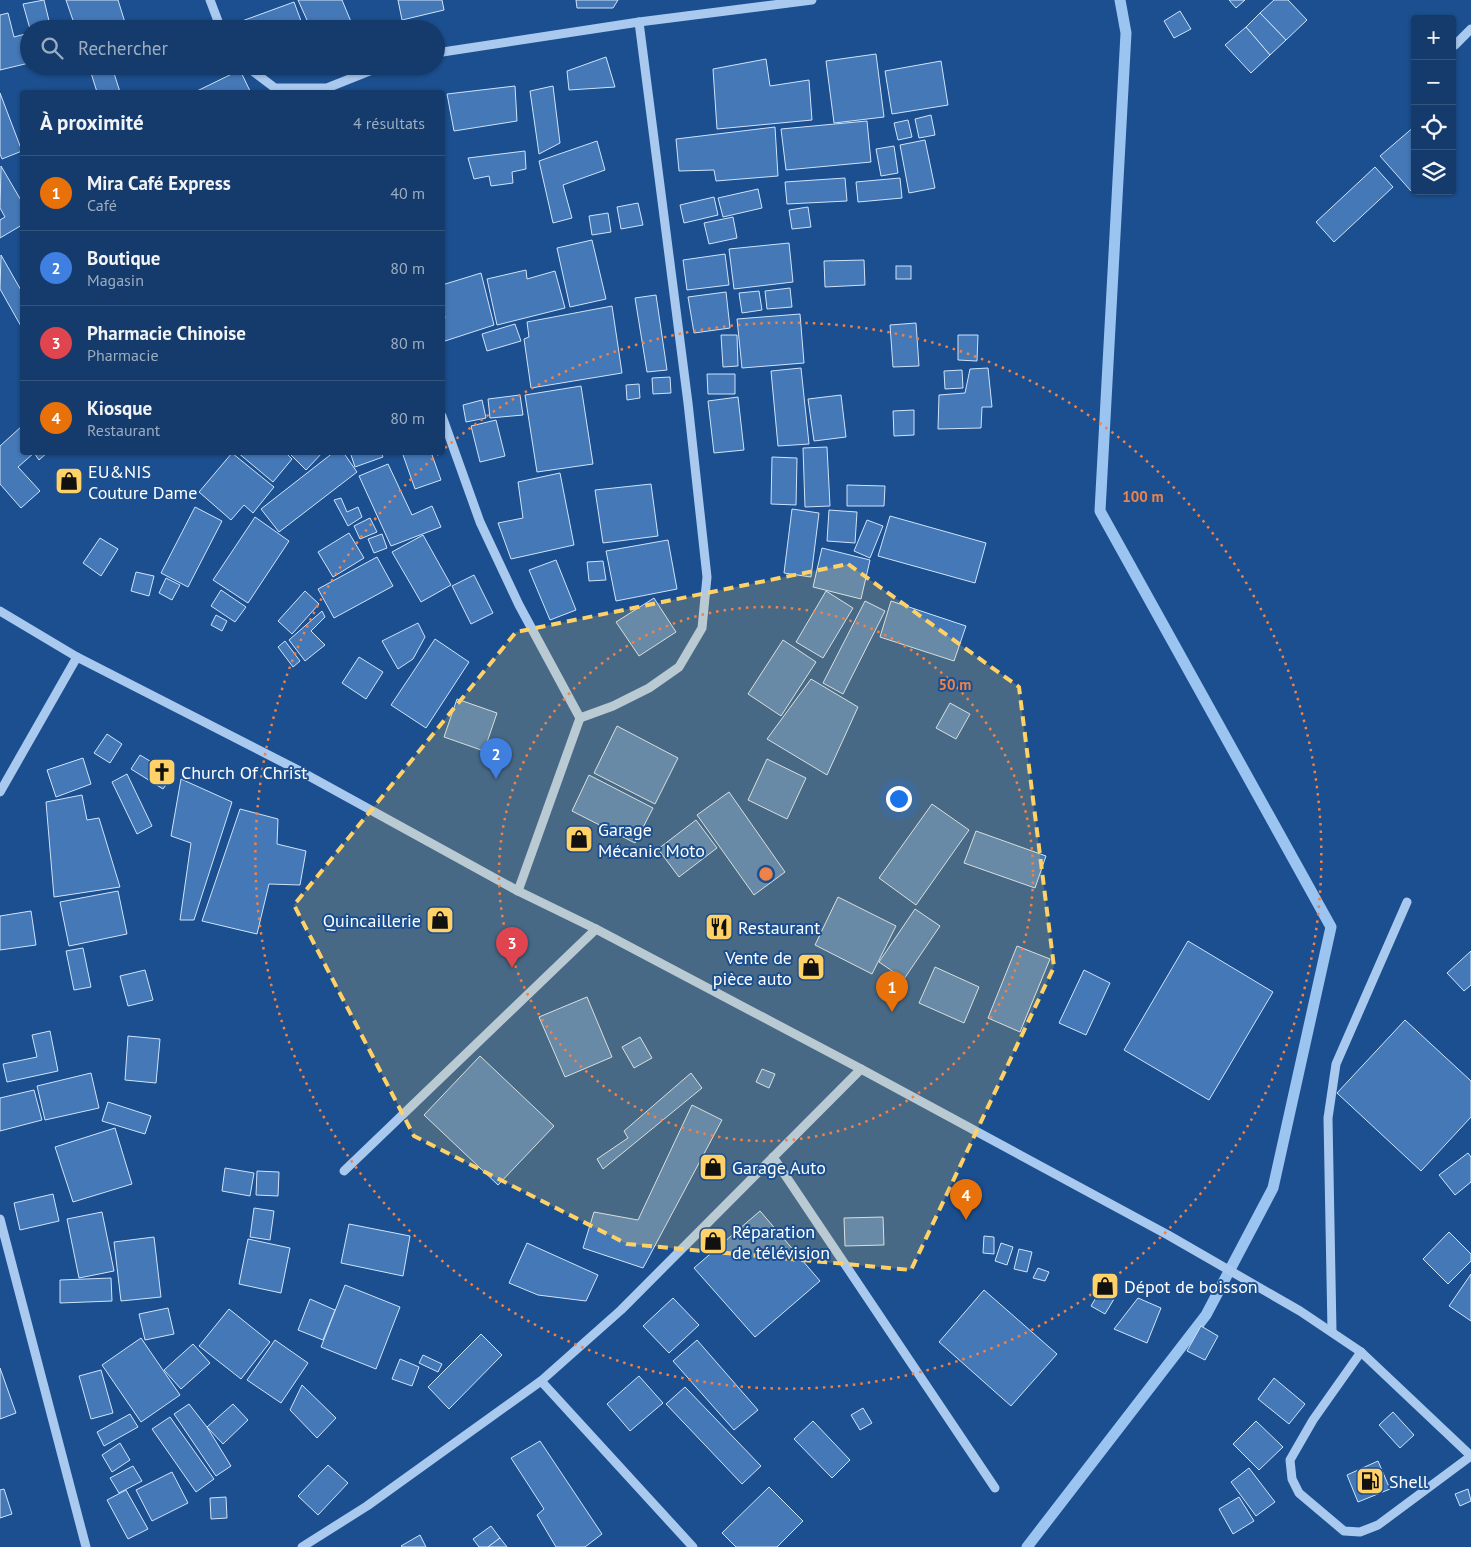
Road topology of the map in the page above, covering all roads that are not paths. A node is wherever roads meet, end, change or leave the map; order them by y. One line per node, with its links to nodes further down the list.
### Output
1 (210, 0): 3 (street)
2 (812, 0): 4 (street)
3 (218, 20)
4 (639, 22): 7 (street); 14 (street)
5 (1471, 29): 6 (street)
6 (1456, 44)
7 (445, 52)
8 (258, 75): 10 (street)
9 (362, 75): 10 (street)
10 (328, 90)
11 (445, 424): 14 (street)
12 (0, 611): 13 (street)
13 (77, 657): 15 (street); 16 (street)
14 (580, 718): 16 (street)
15 (0, 792)
16 (518, 890): 18 (street)
17 (1406, 902): 23 (street)
18 (596, 929): 19 (street); 21 (street)
19 (861, 1069): 20 (street); 23 (street)
20 (773, 1156): 25 (street); 27 (street)
21 (344, 1171)
22 (0, 1219): 28 (street)
23 (1332, 1331): 24 (street)
24 (1361, 1352): 26 (street); 26 (street)
25 (541, 1381): 29 (street); 30 (street)
26 (1471, 1456)
27 (995, 1488)
28 (86, 1547)
29 (302, 1547)
30 (693, 1547)

